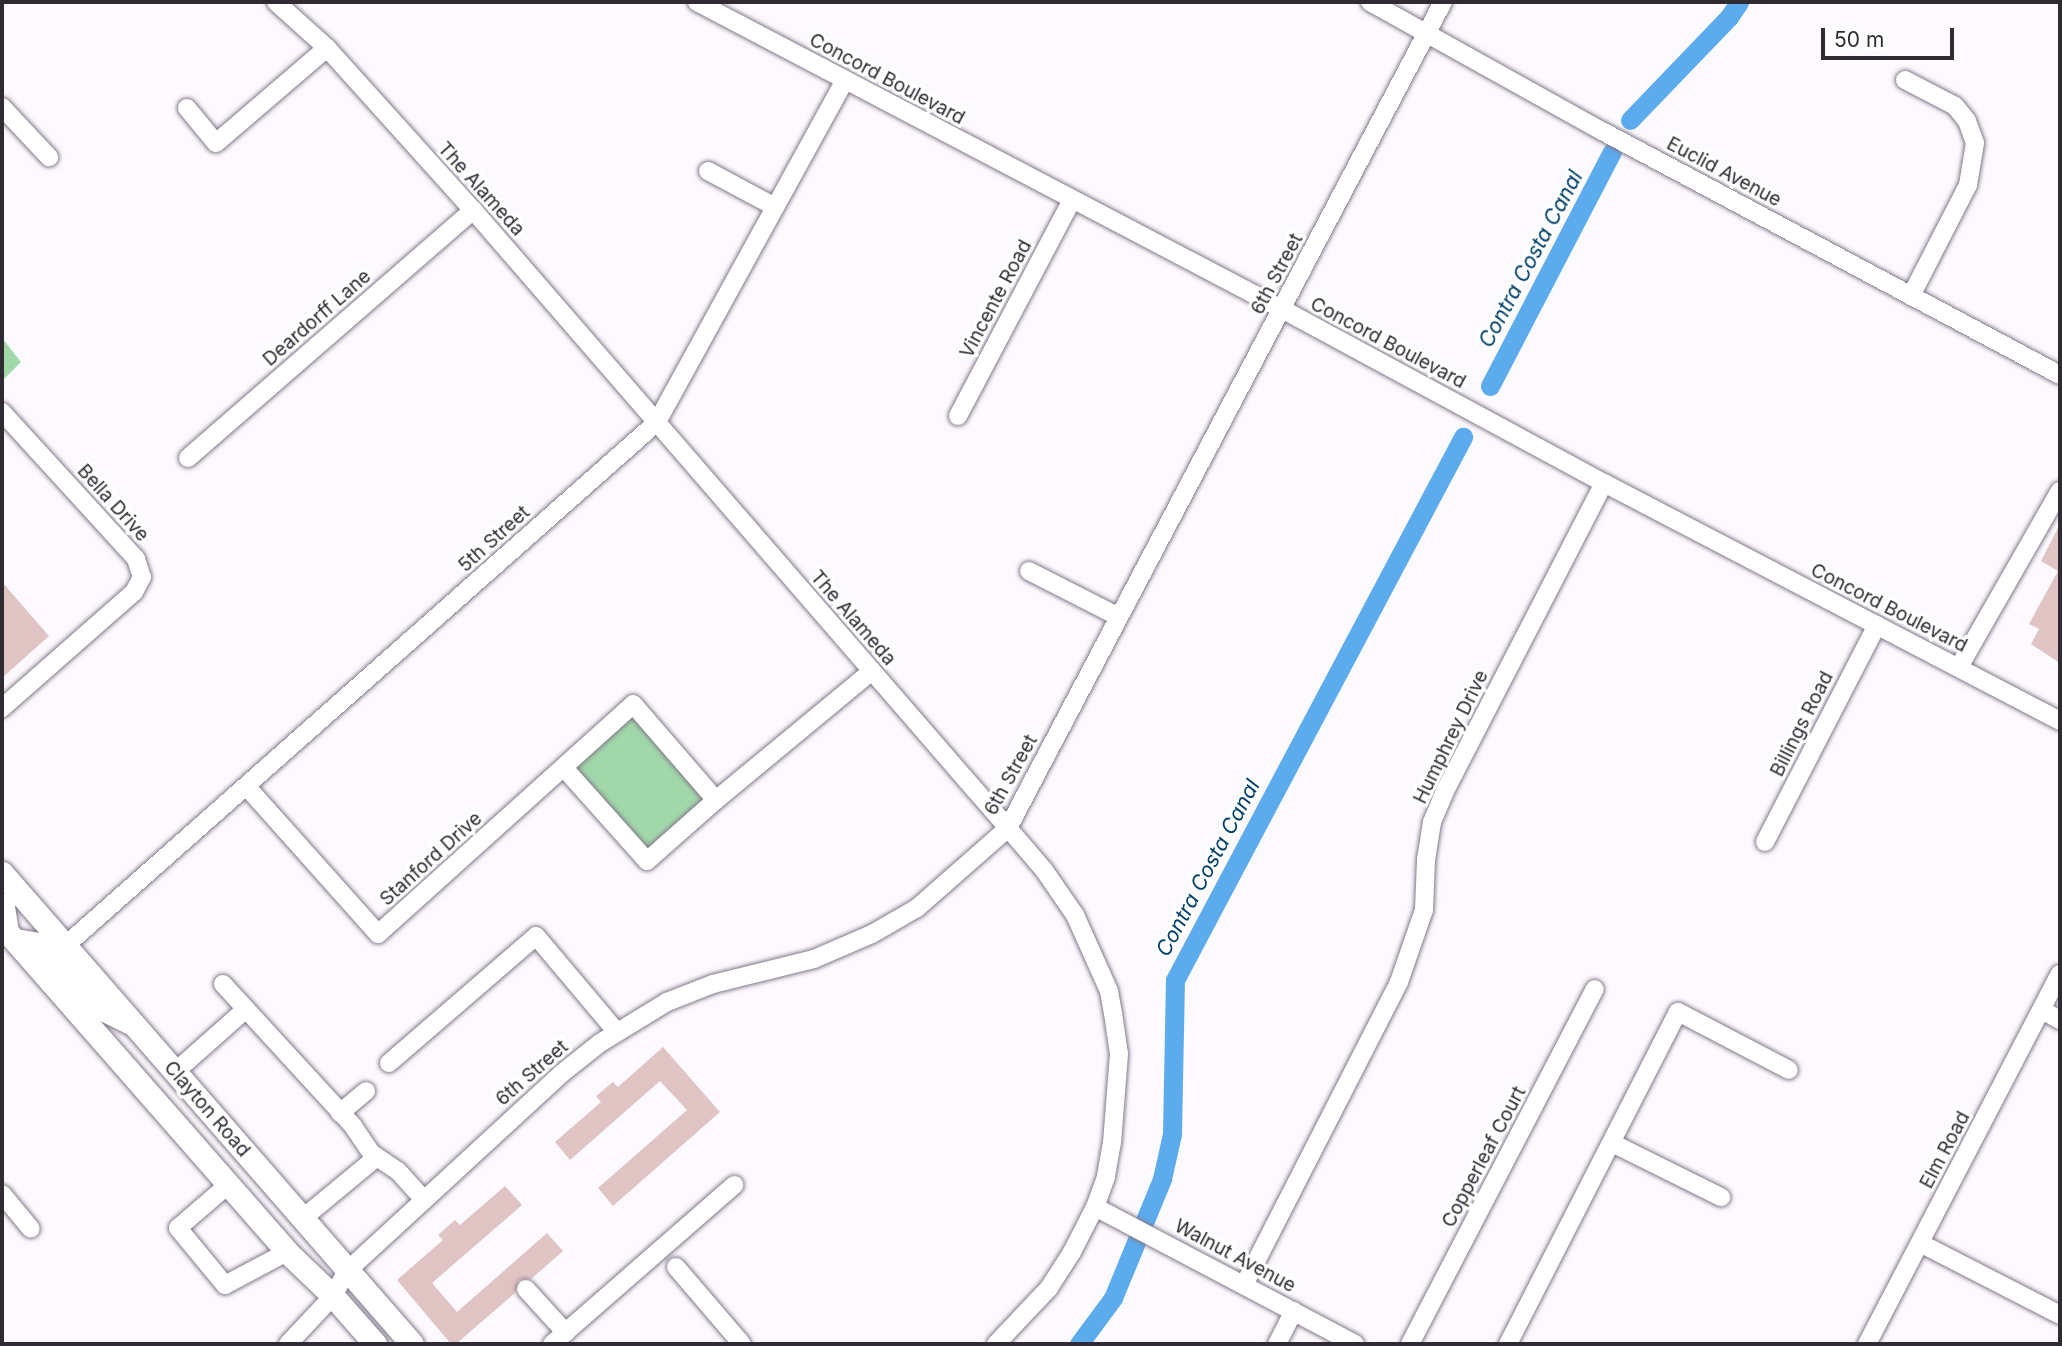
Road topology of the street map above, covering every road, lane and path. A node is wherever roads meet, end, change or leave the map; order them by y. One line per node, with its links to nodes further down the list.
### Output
1 (276, 2): 6 (street, The Alameda)
2 (697, 2): 7 (street, Concord Boulevard)
3 (1370, 2): 5 (street, Euclid Avenue)
4 (1443, 2): 5 (street, 6th Street)
5 (1427, 33): 16 (street, Euclid Avenue); 17 (street, 6th Street)
6 (327, 48): 10 (street); 15 (street, The Alameda)
7 (845, 79): 13 (street, Concord Boulevard); 14 (street, 5th Street)
8 (1905, 80): 16 (street)
9 (2, 107): 11 (street)
10 (187, 108)
11 (49, 157)
12 (708, 171): 14 (street)
13 (1072, 200): 17 (street, Concord Boulevard); 20 (street, Vincente Road)
14 (775, 207): 21 (street, 5th Street)
15 (472, 211): 21 (street, The Alameda); 22 (street, Deardorff Lane)
16 (1911, 296): 18 (street, Euclid Avenue)
17 (1282, 309): 23 (street, Concord Boulevard); 26 (street, 6th Street)
18 (2060, 374)
19 (2, 412): 30 (street, Bella Drive)
20 (958, 416)
21 (657, 422): 29 (street, The Alameda); 33 (street, 5th Street)
22 (188, 458)
23 (1604, 483): 27 (street, Concord Boulevard); 68 (street, Humphrey Drive)
24 (2060, 491): 28 (street)
25 (1029, 571): 26 (street)
26 (1119, 617): 35 (street, 6th Street)
27 (1877, 625): 28 (street, Concord Boulevard); 36 (street, Billings Road)
28 (1959, 667): 31 (street, Concord Boulevard)
29 (871, 672): 34 (street); 35 (street, The Alameda)
30 (2, 708)
31 (2060, 721)
32 (565, 769): 33 (street, Stanford Drive); 34 (street); 34 (street, Stanford Drive)
33 (247, 787): 40 (street, 5th Street)
34 (716, 800)
35 (1008, 828): 48 (street, 6th Street); 61 (street, The Alameda)
36 (1765, 842)
37 (2, 873): 40 (main road, Clayton Road)
38 (2, 902): 39 (street)
39 (5, 936): 47 (street); 56 (main road, Clayton Road)
40 (65, 946): 47 (main road, Clayton Road)
41 (2060, 974): 45 (street, Elm Road)
42 (223, 984): 44 (street)
43 (1595, 989): 81 (street, Copperleaf Court)
44 (246, 1009): 51 (street); 53 (street)
45 (2042, 1010): 46 (street); 64 (street, Elm Road)
46 (2060, 1020)
47 (136, 1028): 51 (main road, Clayton Road)
48 (616, 1031): 49 (street); 60 (street, 6th Street)
49 (389, 1063)
50 (1789, 1070): 54 (street)
51 (174, 1072): 62 (main road, Clayton Road)
52 (366, 1091): 53 (street)
53 (340, 1113): 55 (street)
54 (1612, 1143): 59 (street); 82 (street)
55 (377, 1157): 60 (street); 62 (street)
56 (229, 1184): 65 (main road, Clayton Road); 65 (street)
57 (734, 1185): 73 (street)
58 (2, 1194): 63 (street)
59 (1721, 1197)
60 (424, 1200): 67 (street, 6th Street)
61 (1095, 1207): 68 (street, Walnut Avenue); 78 (street, The Alameda)
62 (302, 1219): 67 (main road, Clayton Road)
63 (31, 1228)
64 (1920, 1243): 72 (street); 83 (street, Elm Road)
65 (287, 1252): 70 (main road, Clayton Road)
66 (676, 1267): 77 (street)
67 (347, 1271): 70 (street, 6th Street); 76 (main road, Clayton Road)
68 (1244, 1285): 71 (street, Walnut Avenue)
69 (526, 1289): 73 (street)
70 (333, 1296): 74 (street, 6th Street); 75 (main road, Clayton Road)
71 (1294, 1311): 79 (street); 80 (street, Walnut Avenue)
72 (2060, 1315)
73 (559, 1339)
74 (288, 1344)
75 (375, 1344)
76 (412, 1344)
77 (742, 1344)
78 (996, 1344)
79 (1277, 1344)
80 (1355, 1344)
81 (1410, 1344)
82 (1508, 1344)
83 (1867, 1344)

